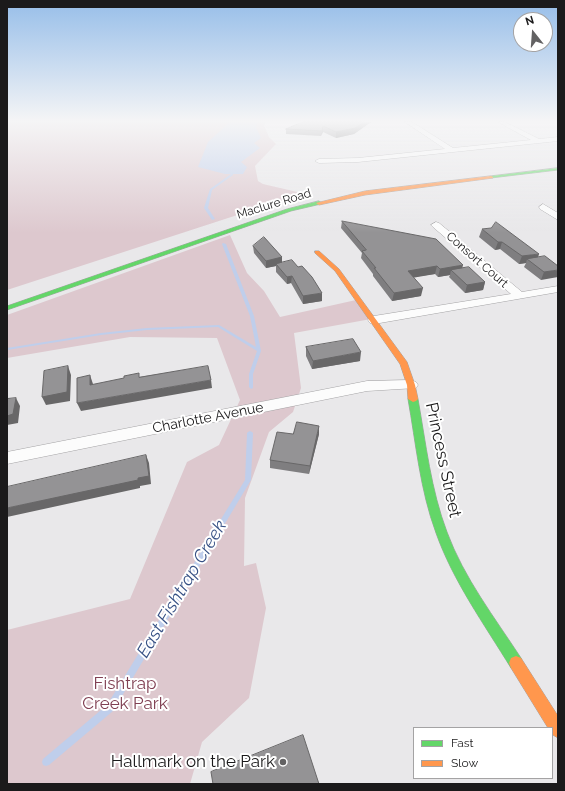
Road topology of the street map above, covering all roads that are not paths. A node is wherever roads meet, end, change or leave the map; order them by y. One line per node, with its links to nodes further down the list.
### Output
1 (368, 159): 2 (street)
2 (319, 161)
3 (558, 163): 8 (main road, Maclure Road)
4 (558, 169): 12 (main road, Maclure Road)
5 (543, 207): 6 (street)
6 (558, 217)
7 (436, 225): 11 (street, Consort Court)
8 (164, 244)
9 (317, 252): 13 (main road, Princess Street)
10 (558, 289): 11 (street)
11 (518, 295): 13 (street)
12 (7, 308)
13 (374, 320): 14 (main road, Princess Street)
14 (411, 385): 15 (street, Charlotte Avenue); 16 (main road, Princess Street)
15 (7, 458)
16 (558, 730)

